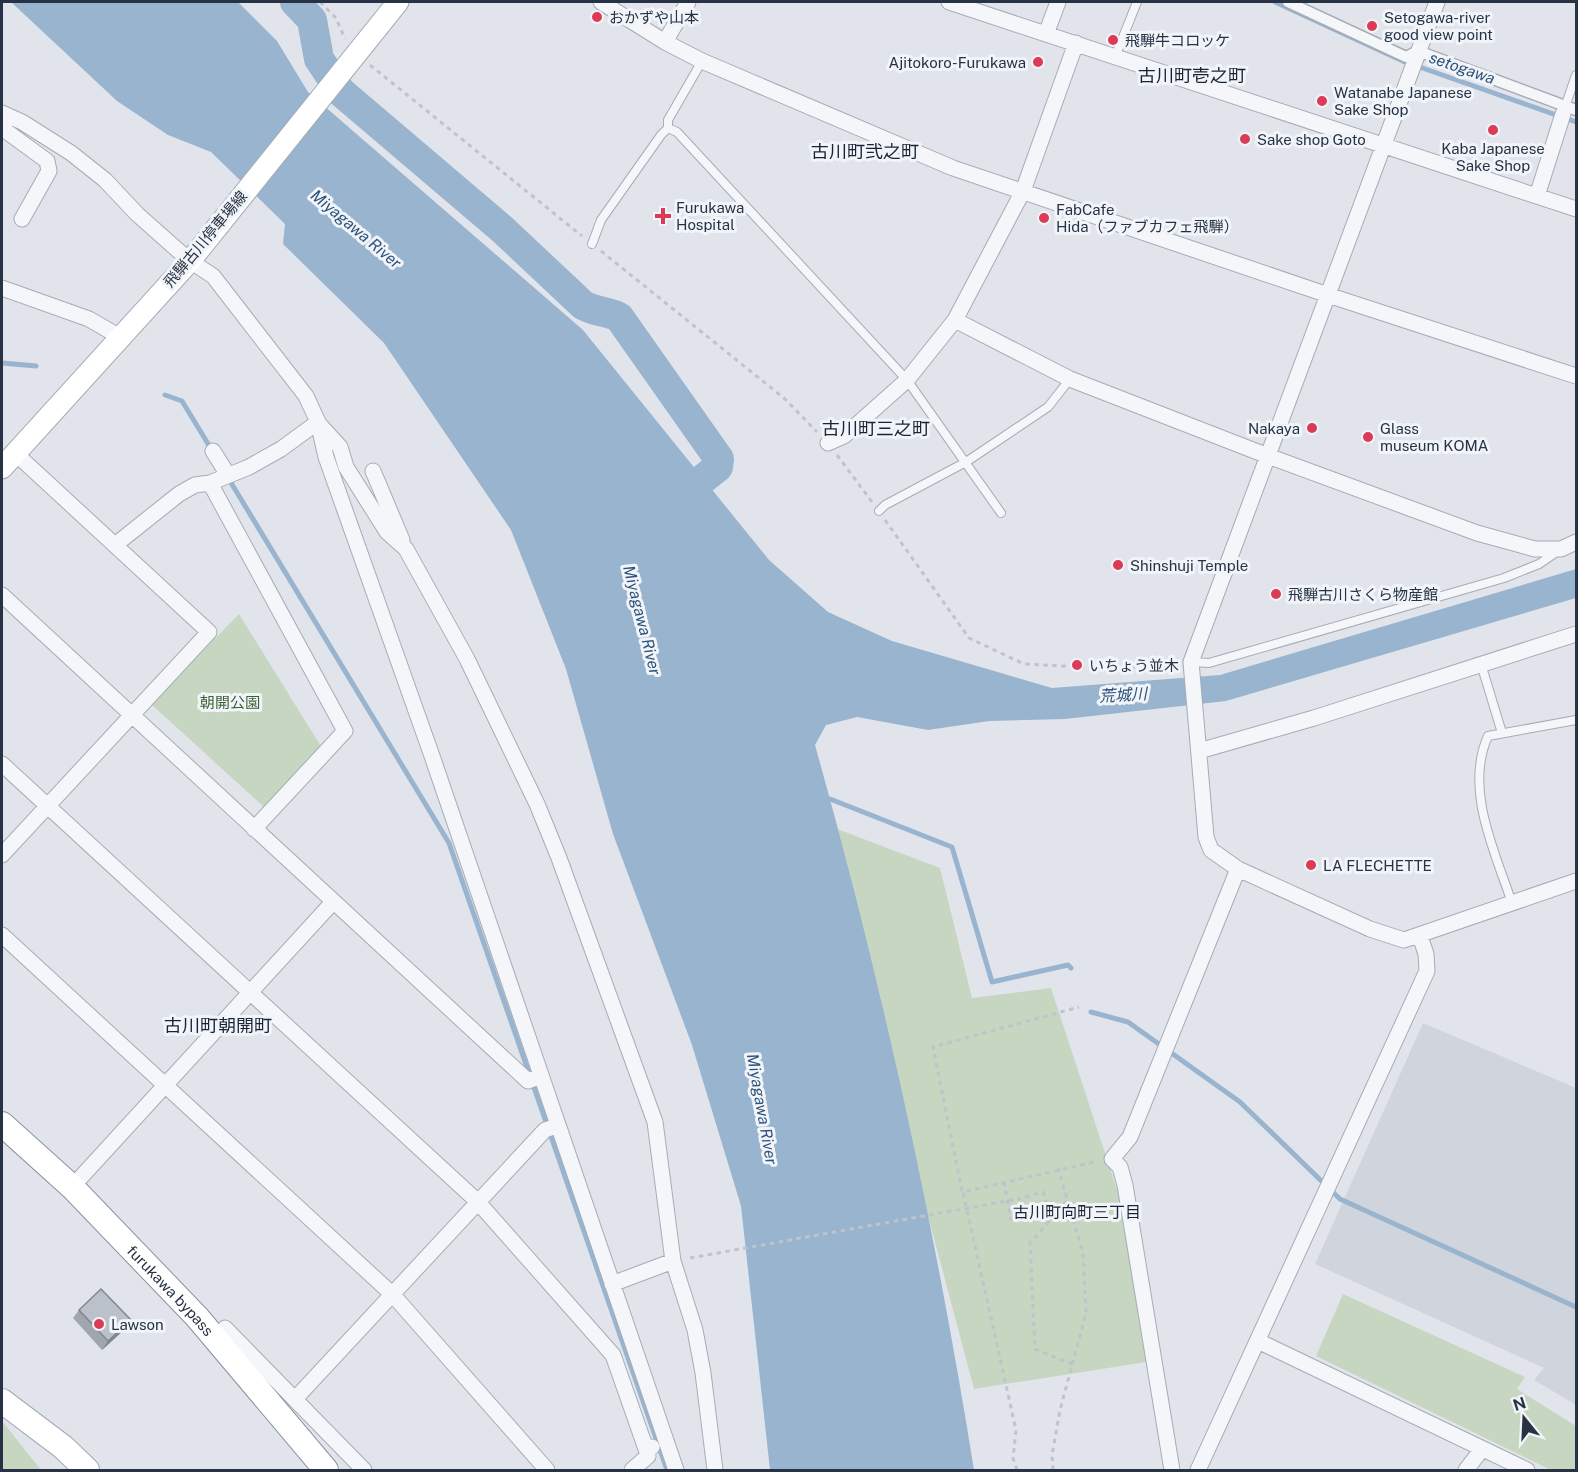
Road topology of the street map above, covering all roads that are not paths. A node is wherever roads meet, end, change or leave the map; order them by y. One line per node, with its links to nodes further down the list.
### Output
1 (398, 2): 26 (main road, 飛騨古川停車場線)
2 (601, 2): 10 (street)
3 (688, 2): 10 (street)
4 (949, 2): 9 (street)
5 (1058, 2): 9 (street)
6 (1137, 2): 12 (lane)
7 (1288, 2): 13 (street)
8 (1437, 2): 13 (street)
9 (1047, 34): 11 (street)
10 (665, 42): 14 (street)
11 (1076, 44): 12 (street); 21 (street)
12 (1115, 57): 20 (street)
13 (1415, 60): 17 (street); 20 (street)
14 (702, 61): 19 (lane); 21 (street)
15 (1576, 75): 17 (lane)
16 (2, 113): 26 (street)
17 (1566, 113): 22 (street)
18 (2, 123): 24 (street)
19 (668, 128): 25 (lane); 33 (lane)
20 (1382, 146): 22 (street); 28 (street)
21 (1023, 191): 28 (street); 29 (street)
22 (1536, 196): 23 (street)
23 (1576, 209)
24 (22, 219)
25 (592, 244)
26 (194, 256): 30 (main road, 飛騨古川停車場線); 34 (street)
27 (2, 288): 30 (street)
28 (1328, 295): 31 (street); 37 (street)
29 (955, 320): 32 (street); 33 (street)
30 (120, 337): 38 (main road, 飛騨古川停車場線)
31 (1576, 376)
32 (1070, 379): 37 (street); 39 (lane)
33 (907, 380): 35 (street); 39 (lane)
34 (318, 423): 41 (street); 47 (street); 68 (street)
35 (828, 443)
36 (213, 451): 41 (street)
37 (1268, 456): 48 (street); 51 (street)
38 (8, 461): 46 (street)
39 (966, 462): 43 (lane); 44 (lane)
40 (373, 471): 47 (street)
41 (228, 475): 42 (street)
42 (210, 483): 46 (street); 59 (street)
43 (879, 511)
44 (1001, 513)
45 (1576, 542): 48 (street)
46 (115, 545): 53 (street)
47 (406, 549): 74 (street)
48 (1561, 549): 51 (lane)
49 (2, 595): 53 (street)
50 (1576, 634): 52 (street)
51 (1191, 662): 56 (street)
52 (1480, 664): 55 (lane); 56 (street)
53 (131, 716): 58 (street); 59 (street)
54 (1576, 720): 55 (lane)
55 (1502, 733): 64 (lane)
56 (1199, 746): 61 (street)
57 (2, 764): 58 (street)
58 (47, 806): 60 (street); 67 (street)
59 (254, 830): 63 (street)
60 (2, 855)
61 (1238, 869): 66 (street); 90 (street)
62 (1576, 881): 64 (street)
63 (333, 902): 67 (street); 68 (street)
64 (1512, 903): 66 (street)
65 (2, 935): 69 (street)
66 (1420, 936): 78 (street)
67 (250, 993): 69 (street); 73 (street)
68 (535, 1078): 71 (street)
69 (165, 1087): 72 (street); 76 (street)
70 (2, 1124): 72 (main road, furukawa bypass)
71 (552, 1128): 73 (street); 75 (street)
72 (72, 1187): 84 (main road, furukawa bypass)
73 (477, 1201): 76 (street); 81 (street)
74 (673, 1261): 75 (street); 89 (street)
75 (612, 1284): 81 (street)
76 (393, 1295): 79 (street); 86 (street)
77 (225, 1328): 79 (street)
78 (1258, 1341): 82 (street); 91 (street)
79 (295, 1399): 85 (street)
80 (2, 1401): 83 (main road)
81 (657, 1445): 87 (street); 88 (street)
82 (1482, 1449): 92 (street); 93 (street)
83 (87, 1470)
84 (326, 1470)
85 (364, 1470)
86 (547, 1470)
87 (632, 1470)
88 (676, 1470)
89 (715, 1470)
90 (1172, 1470)
91 (1198, 1470)
92 (1466, 1470)
93 (1527, 1470)

